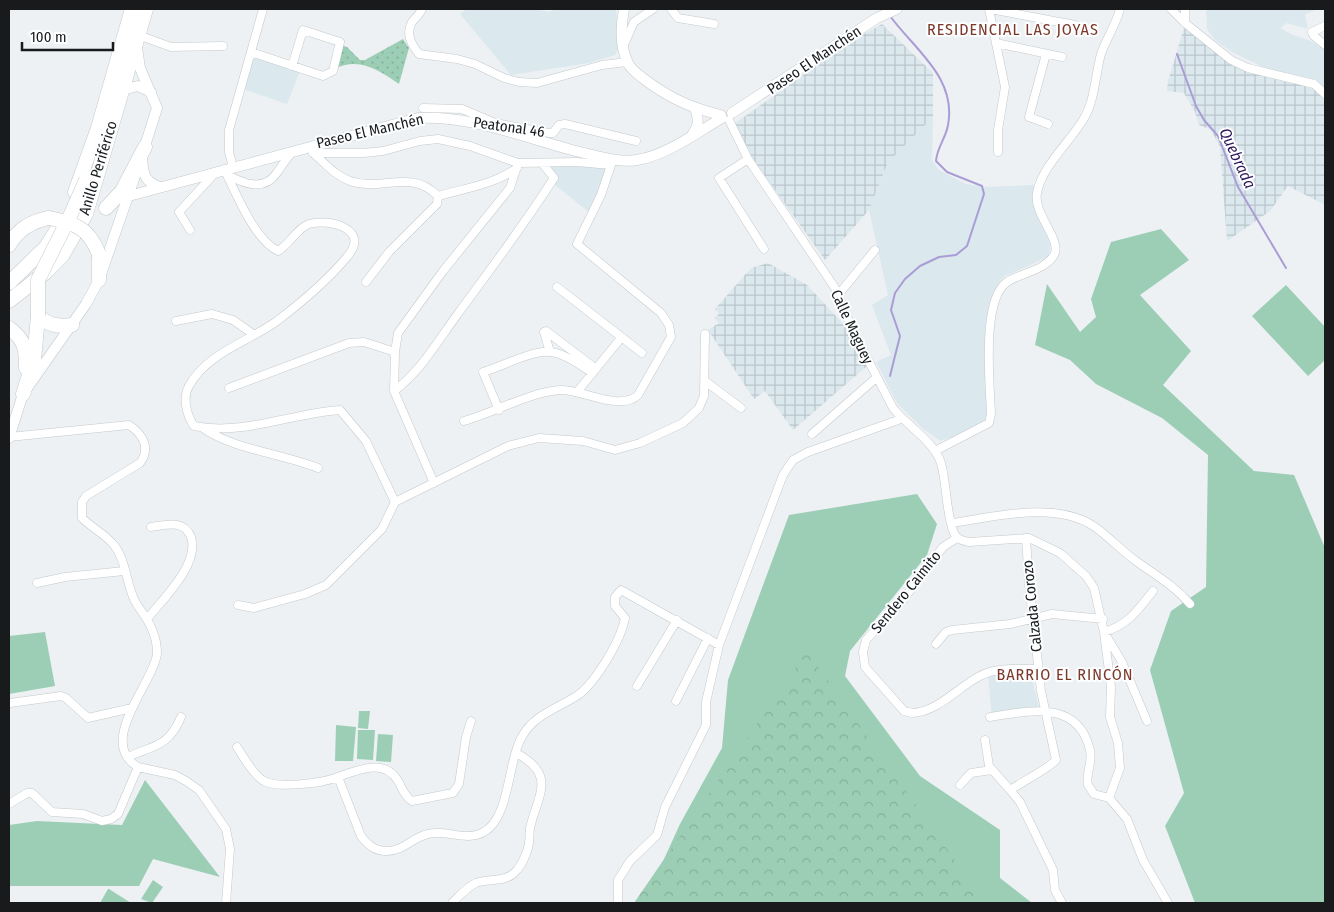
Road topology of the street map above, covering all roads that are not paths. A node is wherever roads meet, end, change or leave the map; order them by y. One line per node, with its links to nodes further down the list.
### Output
1 (132, 9): 36 (highway, Anillo Periférico)
2 (146, 9): 17 (highway, Anillo Periférico)
3 (263, 9): 22 (street)
4 (422, 9): 25 (street)
5 (624, 9): 21 (street)
6 (653, 9): 21 (street)
7 (671, 9): 14 (street)
8 (990, 9): 15 (street); 18 (street)
9 (1120, 9): 87 (street)
10 (1171, 9): 13 (street)
11 (1186, 9): 13 (street)
12 (891, 12): 32 (street, Paseo El Manchén)
13 (1185, 23): 29 (street)
14 (714, 24)
15 (1076, 25)
16 (1325, 26): 19 (street)
17 (137, 38): 20 (street); 27 (highway, Anillo Periférico); 28 (street)
18 (996, 43): 23 (street); 41 (street)
19 (1325, 44)
20 (223, 46)
21 (624, 47): 25 (street)
22 (251, 52): 26 (street); 47 (street)
23 (1046, 54): 24 (street); 35 (street)
24 (1062, 57)
25 (627, 62): 31 (street)
26 (292, 66): 26 (street)
27 (122, 90): 28 (street); 62 (highway, Anillo Periférico)
28 (151, 92): 40 (street)
29 (1325, 94)
30 (423, 108): 34 (street)
31 (695, 108): 32 (street); 37 (street)
32 (726, 116): 37 (street, Paseo El Manchén); 43 (street, Calle Maguey)
33 (465, 120): 34 (street, Peatonal 46); 39 (street, Paseo El Manchén); 44 (street, Paseo El Manchén)
34 (495, 123): 38 (street, Peatonal 46)
35 (1048, 124)
36 (98, 128): 59 (highway, Anillo Periférico); 63 (highway, bridge)
37 (691, 136): 44 (street, Paseo El Manchén)
38 (636, 141)
39 (300, 148): 42 (street); 47 (street, Paseo El Manchén); 47 (street)
40 (143, 152): 48 (street); 49 (street); 51 (highway)
41 (998, 152)
42 (313, 153): 46 (street); 52 (street)
43 (748, 159): 55 (street); 61 (street, Calle Maguey)
44 (612, 162): 45 (street); 78 (street)
45 (542, 163): 46 (street); 77 (street)
46 (517, 165): 52 (street); 70 (street)
47 (225, 171): 49 (street, Paseo El Manchén); 53 (street); 67 (street)
48 (135, 176): 50 (street); 51 (street)
49 (160, 188): 50 (street, Paseo El Manchén)
50 (149, 191): 51 (street, Paseo El Manchén)
51 (129, 196): 57 (street)
52 (438, 196): 58 (street)
53 (190, 230)
54 (10, 243): 57 (highway, bridge)
55 (764, 249)
56 (876, 250): 61 (street)
57 (99, 280): 65 (street)
58 (366, 282)
59 (9, 283)
60 (557, 286): 69 (street)
61 (838, 294): 74 (street, Calle Maguey)
62 (9, 301)
63 (38, 316): 65 (highway); 79 (highway)
64 (176, 321): 67 (street)
65 (72, 325): 79 (street)
66 (9, 328): 79 (highway)
67 (254, 334): 84 (street)
68 (705, 334): 75 (street)
69 (621, 338): 72 (street); 73 (street)
70 (395, 352): 76 (street); 77 (street)
71 (550, 352): 73 (street); 73 (street); 81 (street)
72 (642, 353)
73 (594, 370): 78 (street)
74 (876, 378): 82 (street, Calle Maguey); 85 (street)
75 (705, 382): 80 (street); 89 (street)
76 (229, 388)
77 (394, 391): 89 (street)
78 (577, 392): 81 (street)
79 (23, 394): 86 (street)
80 (741, 408)
81 (499, 410): 83 (street)
82 (901, 419): 87 (street, Calle Maguey); 107 (street)
83 (464, 421)
84 (203, 428): 88 (street); 90 (street)
85 (812, 434)
86 (9, 437): 95 (street)
87 (935, 451): 91 (street, Calle Maguey)
88 (318, 468)
89 (434, 483): 90 (street)
90 (395, 502): 99 (street)
91 (952, 523): 93 (street, Calle Maguey); 98 (street)
92 (150, 527): 100 (street)
93 (958, 538): 94 (street); 108 (street, Sendero Caimito)
94 (1026, 538): 101 (street); 103 (street, Calzada Corozo)
95 (124, 571): 96 (street); 100 (street)
96 (37, 583)
97 (1153, 592): 104 (street)
98 (1190, 604)
99 (238, 605)
100 (147, 619): 112 (street)
101 (1102, 619): 103 (street); 104 (street)
102 (676, 620): 105 (street); 109 (street); 120 (street)
103 (1034, 620): 106 (street); 108 (street, Calzada Corozo)
104 (1104, 632): 117 (street); 127 (street)
105 (708, 638): 107 (street); 110 (street)
106 (936, 644)
107 (719, 645): 131 (street)
108 (1038, 669): 113 (street, Calzada Corozo)
109 (637, 686)
110 (676, 701)
111 (10, 703): 112 (street)
112 (132, 708): 121 (street)
113 (1046, 711): 115 (street); 126 (street, Calzada Corozo); 127 (street)
114 (181, 717): 121 (street)
115 (990, 717)
116 (471, 721): 124 (street)
117 (1147, 721)
118 (985, 740): 123 (street)
119 (237, 747): 124 (street)
120 (516, 753): 124 (street); 130 (street)
121 (128, 757): 122 (street)
122 (138, 767): 128 (street); 129 (street)
123 (992, 770): 125 (street); 126 (street)
124 (338, 777)
125 (960, 785)
126 (1010, 790): 132 (street)
127 (1109, 798): 133 (street)
128 (9, 804)
129 (226, 903)
130 (452, 903)
131 (618, 903)
132 (1062, 903)
133 (1168, 903)

